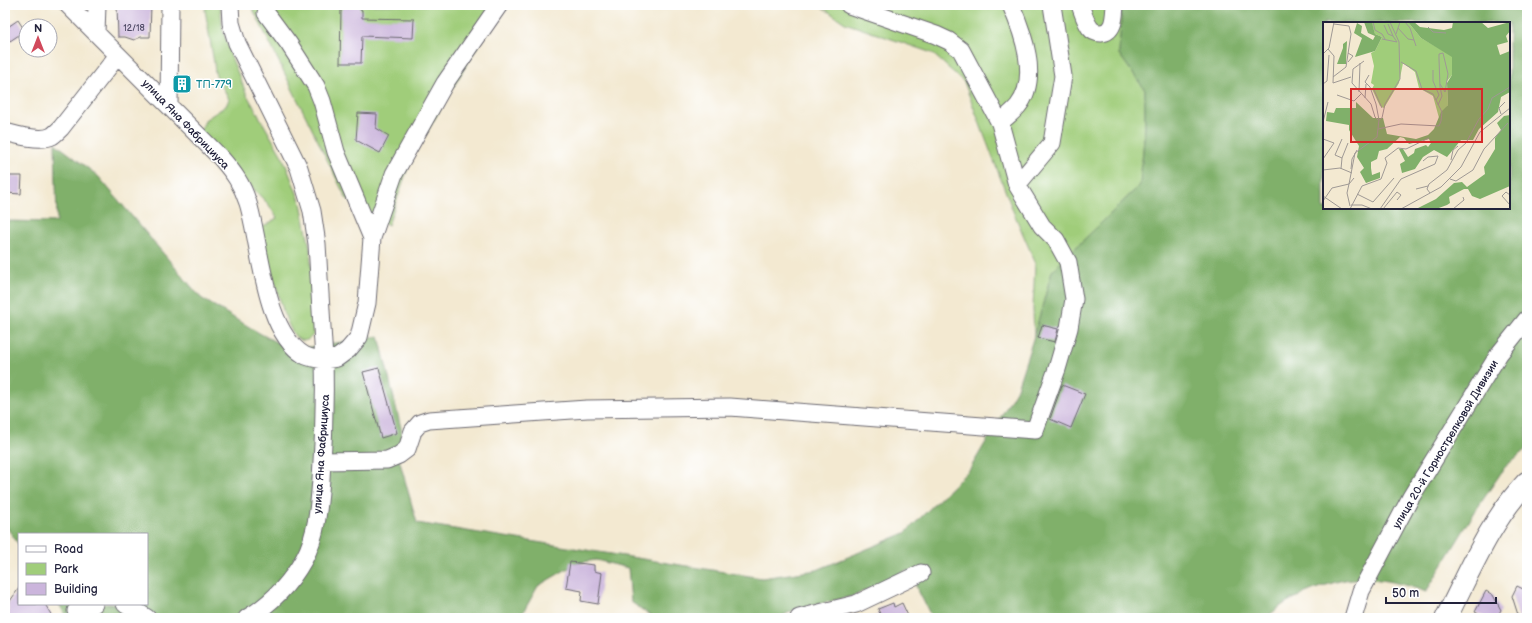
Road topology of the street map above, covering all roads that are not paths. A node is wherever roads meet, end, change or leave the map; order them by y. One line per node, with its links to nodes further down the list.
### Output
1 (68, 5): 12 (street, улица Яна Фабрициуса)
2 (97, 5): 12 (street)
3 (170, 5): 14 (street)
4 (230, 5): 20 (street)
5 (499, 5): 18 (street)
6 (849, 5): 15 (street)
7 (1011, 5): 15 (street)
8 (1052, 5): 17 (street)
9 (1080, 5): 10 (street)
10 (1115, 5)
11 (266, 13): 18 (street)
12 (96, 33): 13 (street, улица Яна Фабрициуса)
13 (118, 55): 14 (street, улица Яна Фабрициуса); 16 (street)
14 (169, 106): 20 (street, улица Яна Фабрициуса)
15 (1000, 123): 17 (street)
16 (5, 132)
17 (1017, 186): 21 (street)
18 (372, 238): 20 (street)
19 (1527, 319): 30 (street, улица 20-й Горнострелковой Дивизии)
20 (324, 360): 21 (street, улица Яна Фабрициуса)
21 (322, 461): 28 (street, улица Яна Фабрициуса)
22 (1527, 482): 31 (main road)
23 (921, 573): 29 (street)
24 (91, 605): 26 (street)
25 (127, 605): 27 (street)
26 (76, 611)
27 (147, 618)
28 (247, 618)
29 (799, 618)
30 (1353, 618)
31 (1446, 618)

